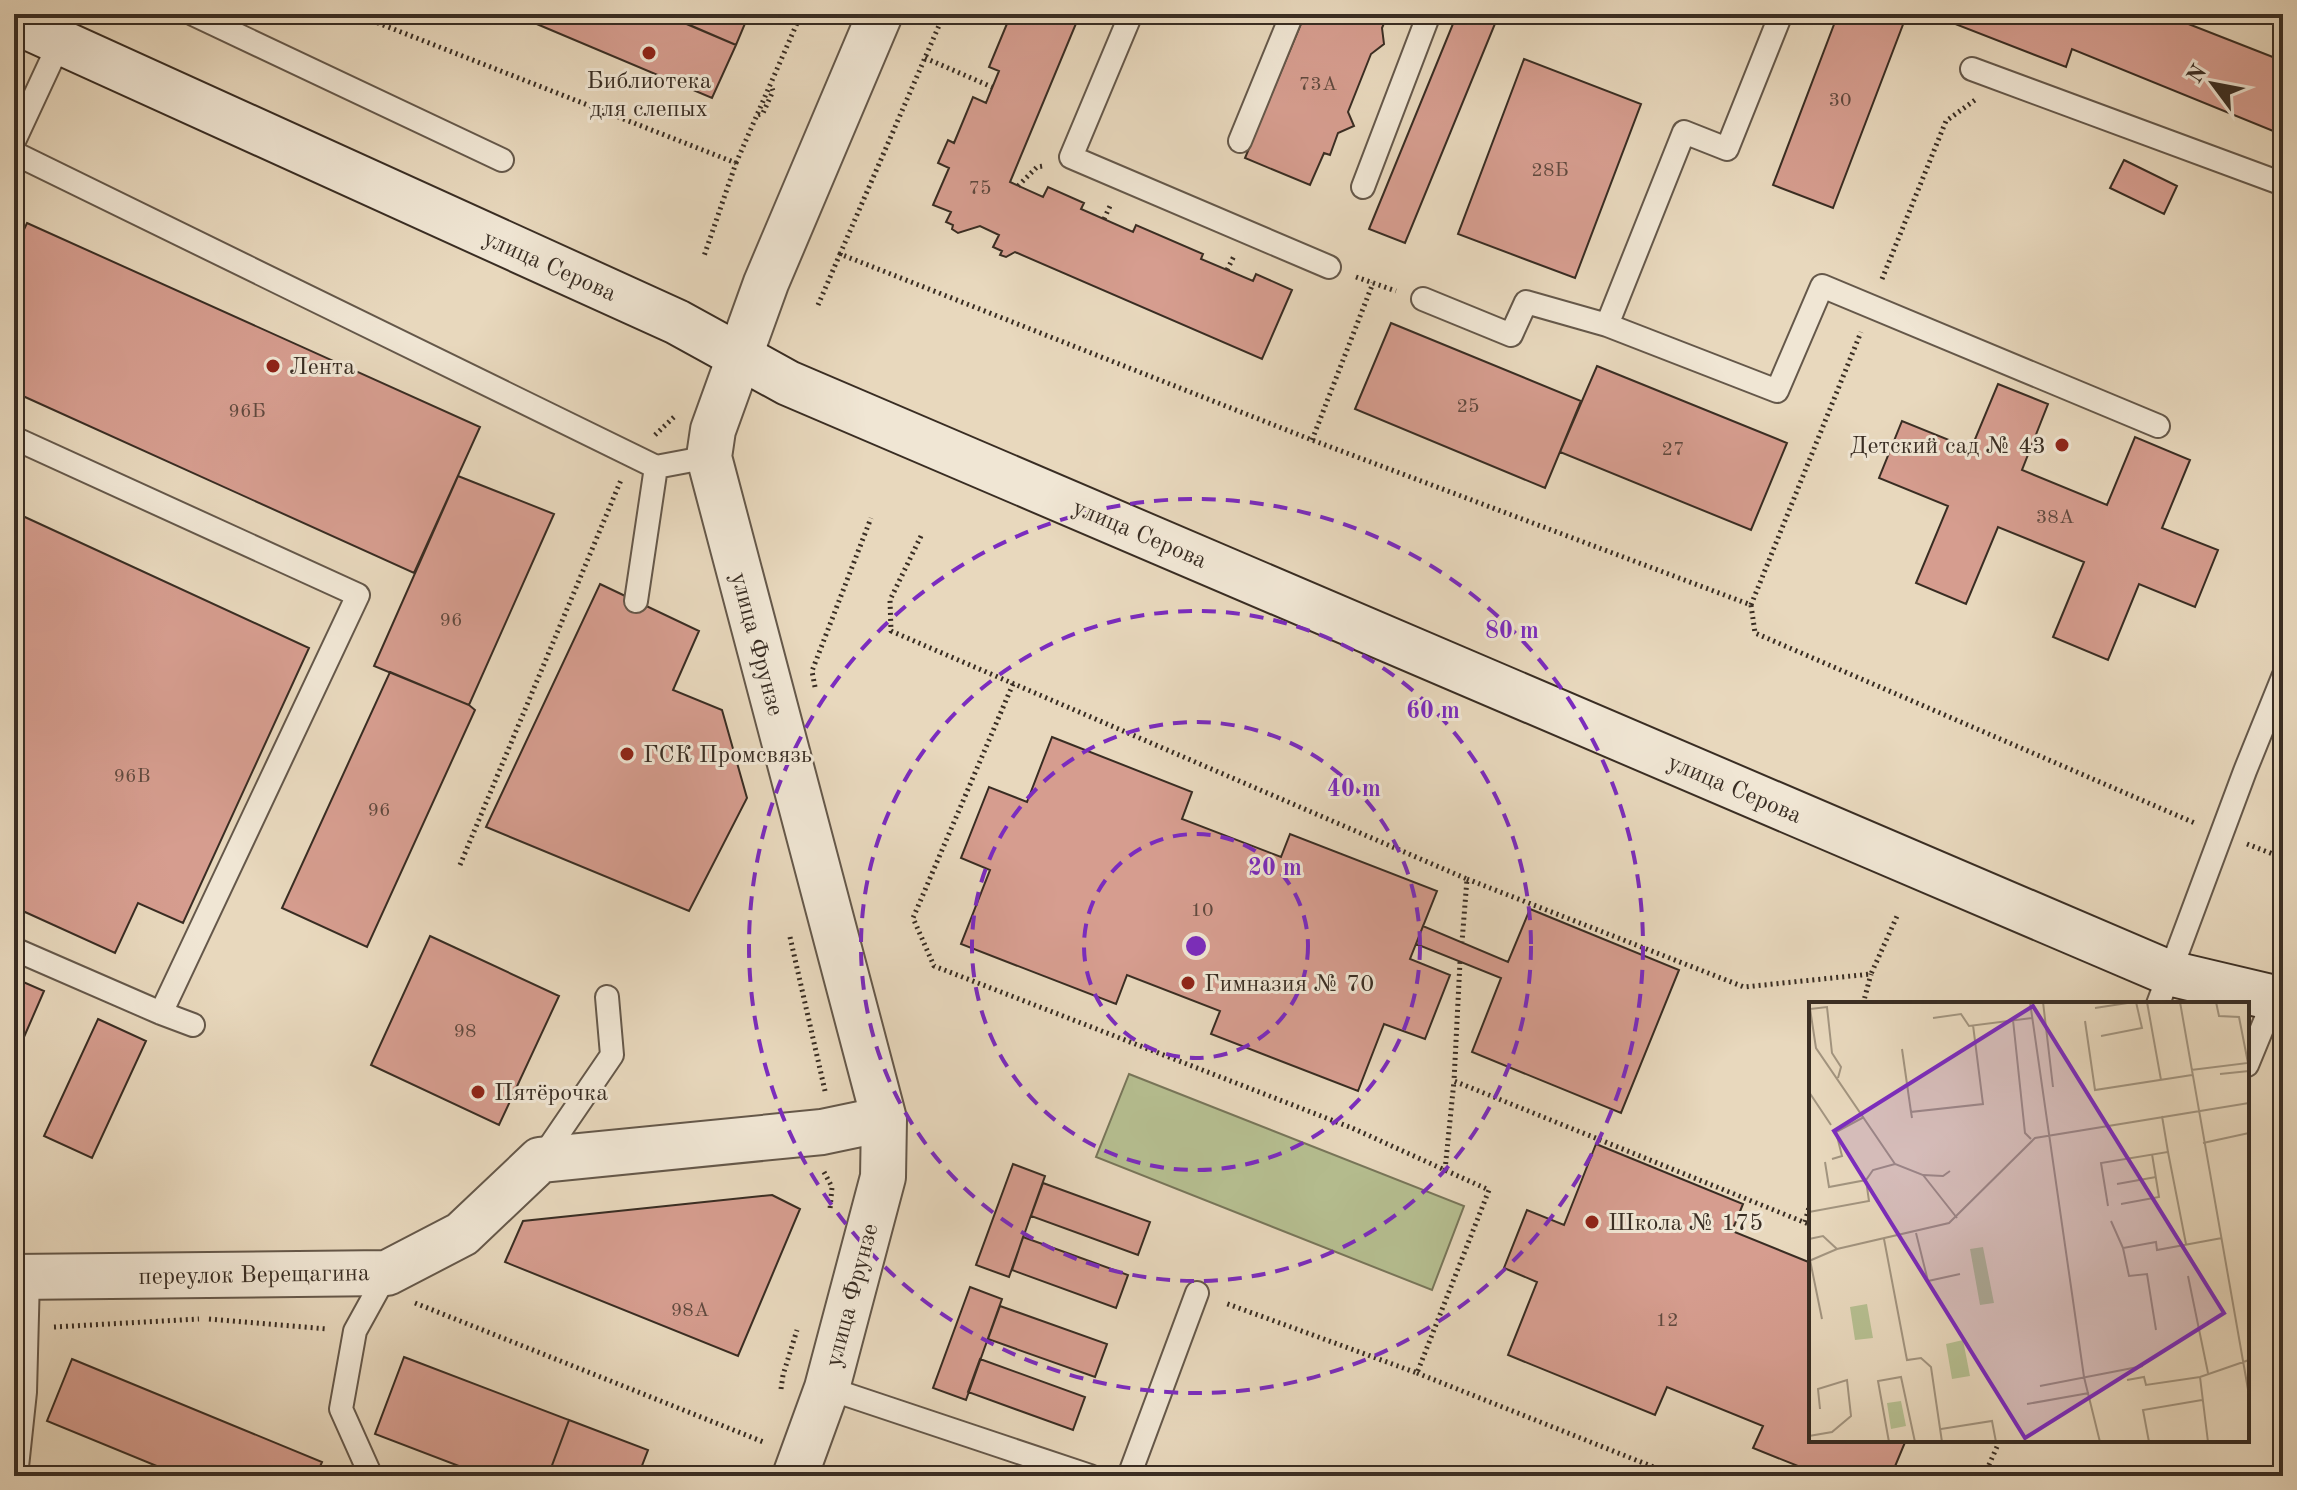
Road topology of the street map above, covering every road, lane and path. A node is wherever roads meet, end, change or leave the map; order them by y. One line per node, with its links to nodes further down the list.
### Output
1 (193, 14): 17 (lane)
2 (355, 14): 18 (path)
3 (801, 14): 18 (path)
4 (880, 14): 28 (street, улица Фрунзе)
5 (944, 14): 11 (path)
6 (1131, 14): 23 (lane)
7 (1292, 14): 15 (lane)
8 (1429, 14): 20 (lane)
9 (1781, 14): 27 (lane)
10 (30, 25): 14 (lane); 28 (street, улица Серова)
11 (925, 58): 13 (path); 21 (path)
12 (1972, 69): 19 (lane)
13 (992, 87)
14 (14, 141)
15 (1240, 141)
16 (14, 153): 33 (lane)
17 (502, 160)
18 (736, 163): 22 (path)
19 (2283, 184)
20 (1363, 187)
21 (840, 254): 26 (path); 32 (path)
22 (704, 256)
23 (1329, 267): 24 (path)
24 (1373, 283): 25 (path); 32 (path)
25 (1423, 299): 27 (lane)
26 (818, 305)
27 (1607, 325): 30 (lane)
28 (740, 356): 34 (street, улица Фрунзе); 49 (street, улица Серова)
29 (675, 417): 33 (path)
30 (2158, 426)
31 (14, 438): 53 (lane)
32 (1312, 440): 40 (path)
33 (631, 456): 35 (lane); 42 (path)
34 (709, 457): 35 (lane); 57 (street, улица Фрунзе)
35 (656, 467): 37 (lane)
36 (921, 536): 39 (path)
37 (636, 601)
38 (2283, 677): 40 (lane)
39 (1013, 684): 43 (path); 59 (path)
40 (2221, 835): 41 (path); 49 (lane)
41 (2283, 858)
42 (460, 865)
43 (1467, 879): 45 (path); 48 (path)
44 (1898, 914): 48 (path)
45 (1462, 942)
46 (14, 949): 53 (lane)
47 (1460, 962): 56 (path)
48 (1871, 974): 52 (path)
49 (2164, 989): 51 (street, улица Серова)
50 (607, 997): 58 (lane)
51 (2279, 998): 55 (lane)
52 (1864, 1002)
53 (161, 1013): 54 (lane)
54 (193, 1025)
55 (2249, 1061)
56 (1454, 1081): 59 (path); 60 (path)
57 (884, 1119): 58 (street); 67 (street, улица Фрунзе)
58 (540, 1160): 62 (street, переулок Верещагина)
59 (1445, 1170): 66 (path)
60 (1808, 1224)
61 (21, 1277): 62 (street, переулок Верещагина); 70 (lane)
62 (401, 1288): 69 (path); 71 (lane)
63 (1197, 1293): 66 (path); 73 (lane)
64 (210, 1319): 65 (path)
65 (56, 1326)
66 (1417, 1373): 74 (path)
67 (827, 1388): 69 (street, улица Фрунзе); 72 (lane)
68 (1999, 1442): 75 (path)
69 (799, 1467)
70 (16, 1476)
71 (371, 1476)
72 (1090, 1476)
73 (1129, 1476)
74 (1676, 1476)
75 (1984, 1476)

